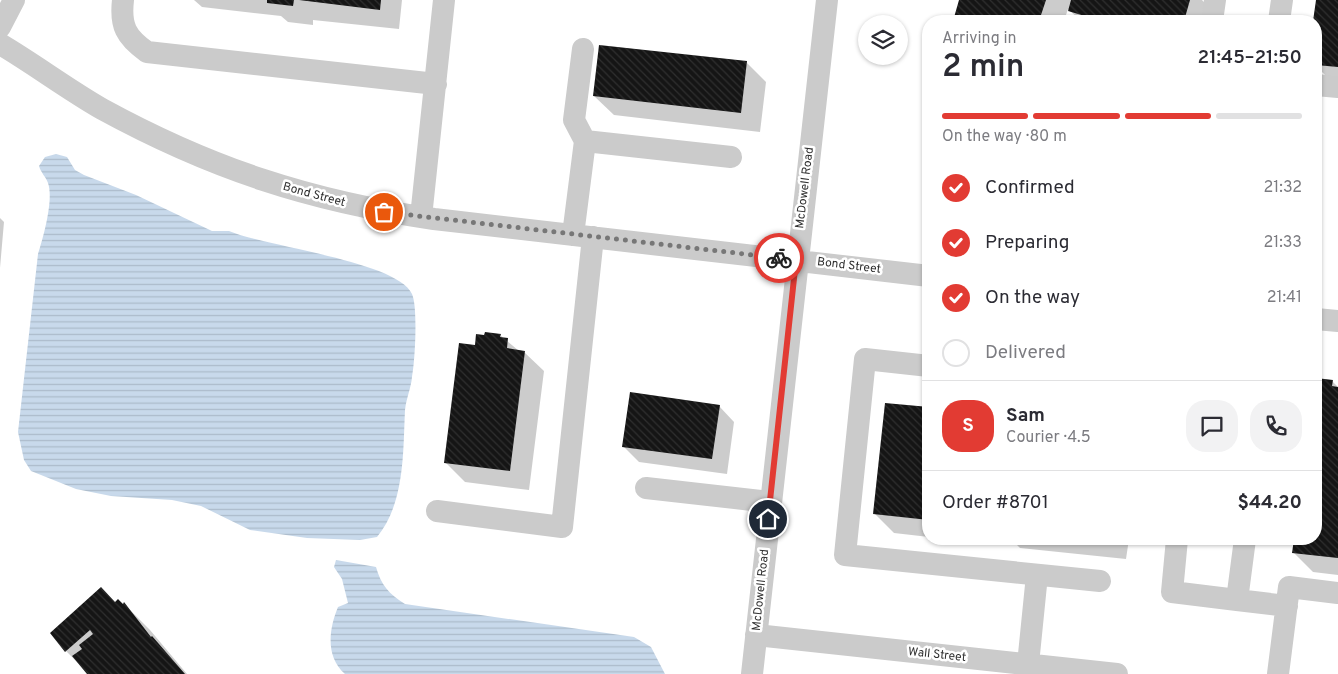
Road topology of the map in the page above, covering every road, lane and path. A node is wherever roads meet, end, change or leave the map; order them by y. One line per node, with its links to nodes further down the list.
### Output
1 (14, 0): 9 (street)
2 (123, 0): 12 (street)
3 (444, 0): 12 (street)
4 (827, 0): 19 (street, McDowell Road)
5 (1215, 0): 7 (street)
6 (1282, 0): 8 (street)
7 (1213, 15)
8 (1280, 15)
9 (0, 27)
10 (0, 44): 17 (street, Bond Street)
11 (583, 49): 15 (street)
12 (436, 84): 17 (street)
13 (1322, 86): 14 (street)
14 (1338, 87)
15 (585, 141): 16 (street); 18 (street)
16 (731, 157)
17 (422, 217): 18 (street, Bond Street)
18 (583, 236): 19 (street, Bond Street); 26 (street)
19 (796, 260): 20 (street, Bond Street); 25 (street, McDowell Road)
20 (922, 275)
21 (1322, 320): 22 (street)
22 (1338, 321)
23 (922, 365): 29 (street)
24 (646, 488): 25 (street)
25 (770, 502): 34 (street, McDowell Road)
26 (437, 511)
27 (1177, 545): 32 (street)
28 (1244, 545): 32 (street)
29 (1037, 575): 30 (street); 35 (street)
30 (1100, 581)
31 (1338, 593): 33 (street)
32 (1237, 600): 33 (street)
33 (1287, 606): 38 (street)
34 (756, 635): 35 (street, Wall Street); 36 (street, McDowell Road)
35 (1027, 669): 37 (street, Wall Street)
36 (752, 674)
37 (1117, 674)
38 (1278, 674)

